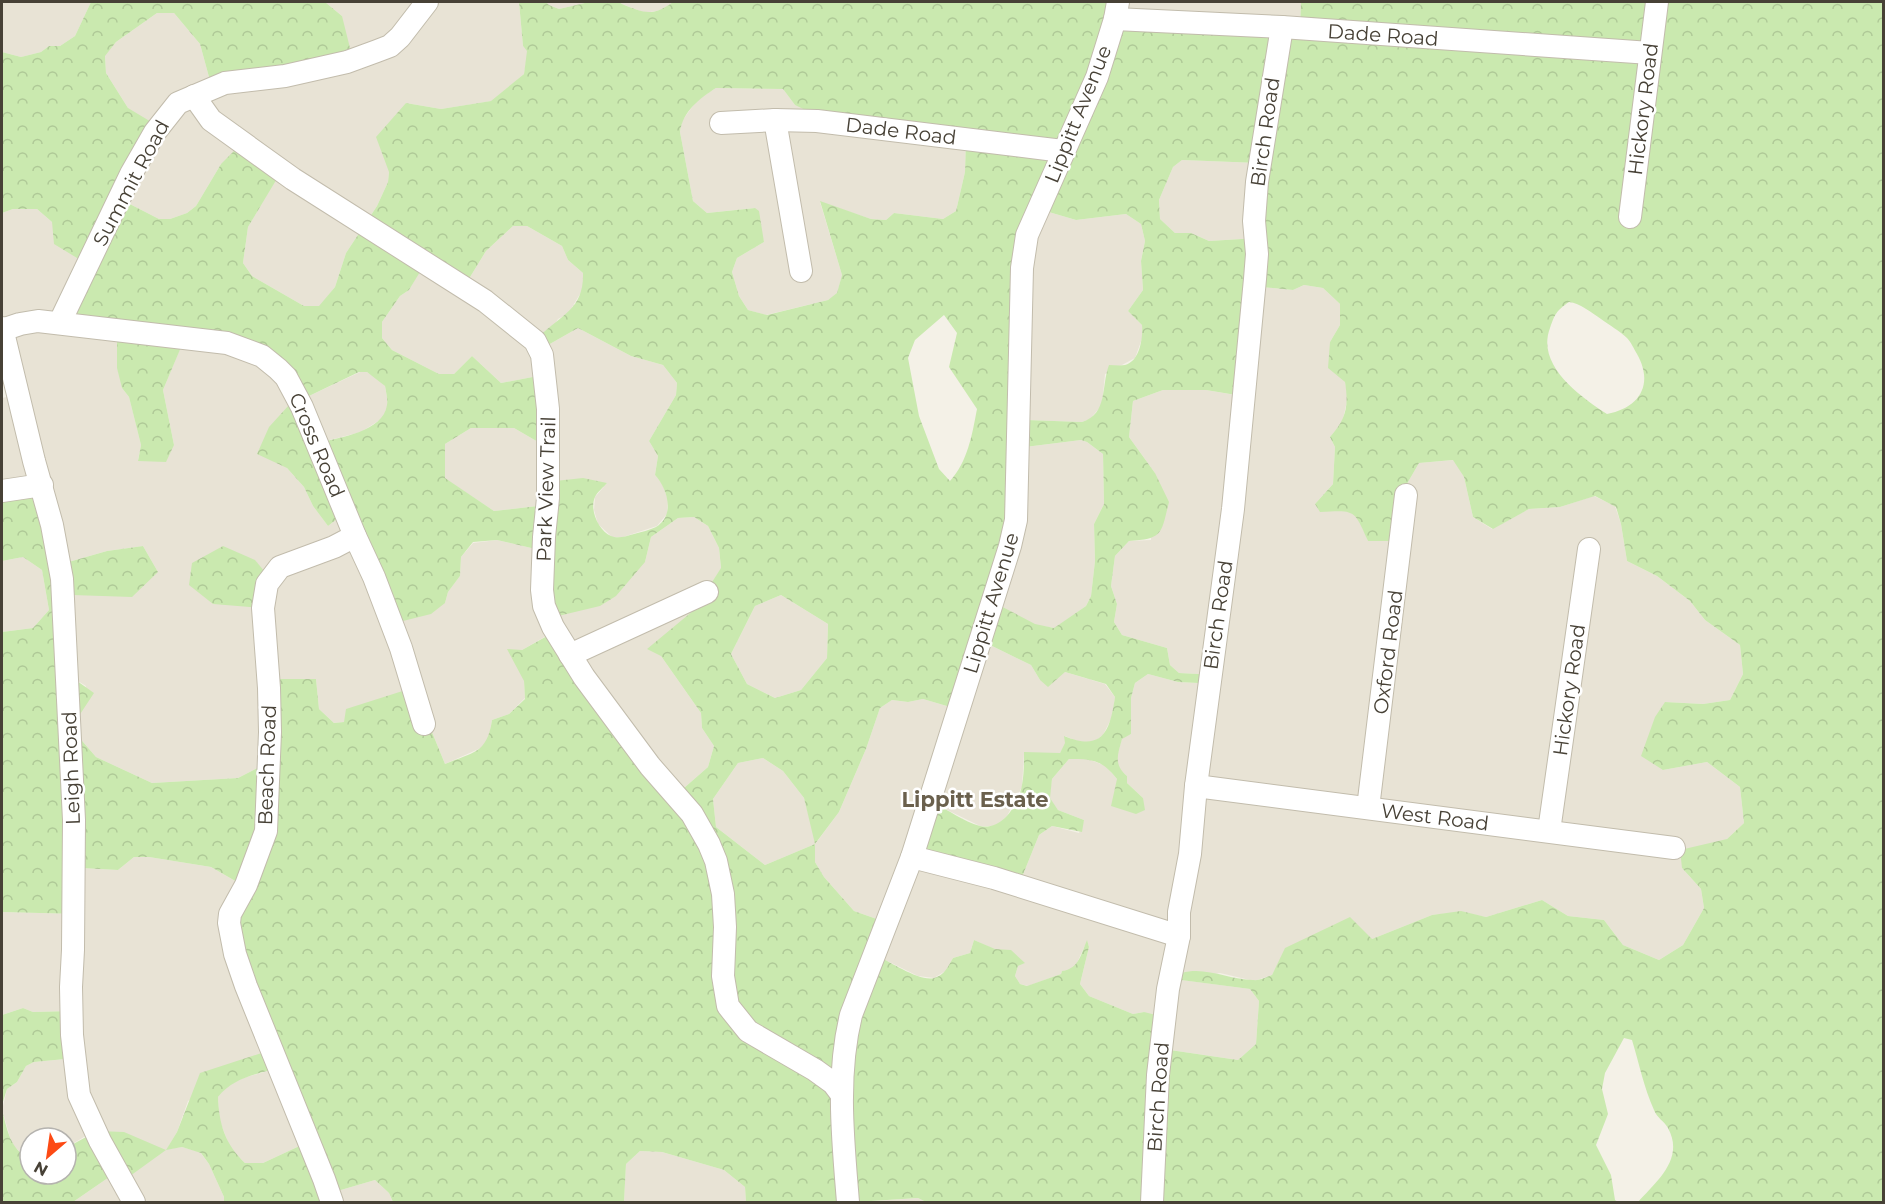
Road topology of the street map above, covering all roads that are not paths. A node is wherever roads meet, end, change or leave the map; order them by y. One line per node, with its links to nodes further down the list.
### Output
1 (427, 2): 6 (street, Summit Road)
2 (1657, 2): 5 (street, Hickory Road)
3 (1116, 10): 4 (street, Dade Road); 9 (street, Lippitt Avenue)
4 (1281, 27): 5 (street, Dade Road); 22 (street, Birch Road)
5 (1650, 53): 10 (street, Hickory Road)
6 (194, 96): 12 (street, Summit Road); 20 (street, Park View Trail)
7 (775, 120): 8 (street, Dade Road); 9 (street, Dade Road); 11 (street)
8 (721, 123)
9 (1063, 152): 26 (street, Lippitt Avenue)
10 (1630, 217)
11 (801, 271)
12 (60, 322): 13 (street, Cross Road); 17 (street, Cross Road)
13 (2, 329): 14 (street, Leigh Road)
14 (42, 486): 15 (street); 29 (street, Leigh Road)
15 (2, 491)
16 (1406, 495): 23 (street, Oxford Road)
17 (355, 536): 21 (street, Cross Road); 30 (street, Beach Road)
18 (1589, 549): 24 (street, Hickory Road)
19 (707, 592): 20 (street)
20 (570, 655): 28 (street, Park View Trail)
21 (424, 724)
22 (1197, 786): 23 (street, West Road); 27 (street, Birch Road)
23 (1368, 808): 24 (street, West Road)
24 (1549, 831): 25 (street, West Road)
25 (1674, 848)
26 (912, 857): 27 (street); 28 (street, Lippitt Avenue)
27 (1179, 936): 32 (street, Birch Road)
28 (842, 1095): 31 (street, Lippitt Avenue)
29 (134, 1203)
30 (332, 1203)
31 (848, 1203)
32 (1152, 1203)

